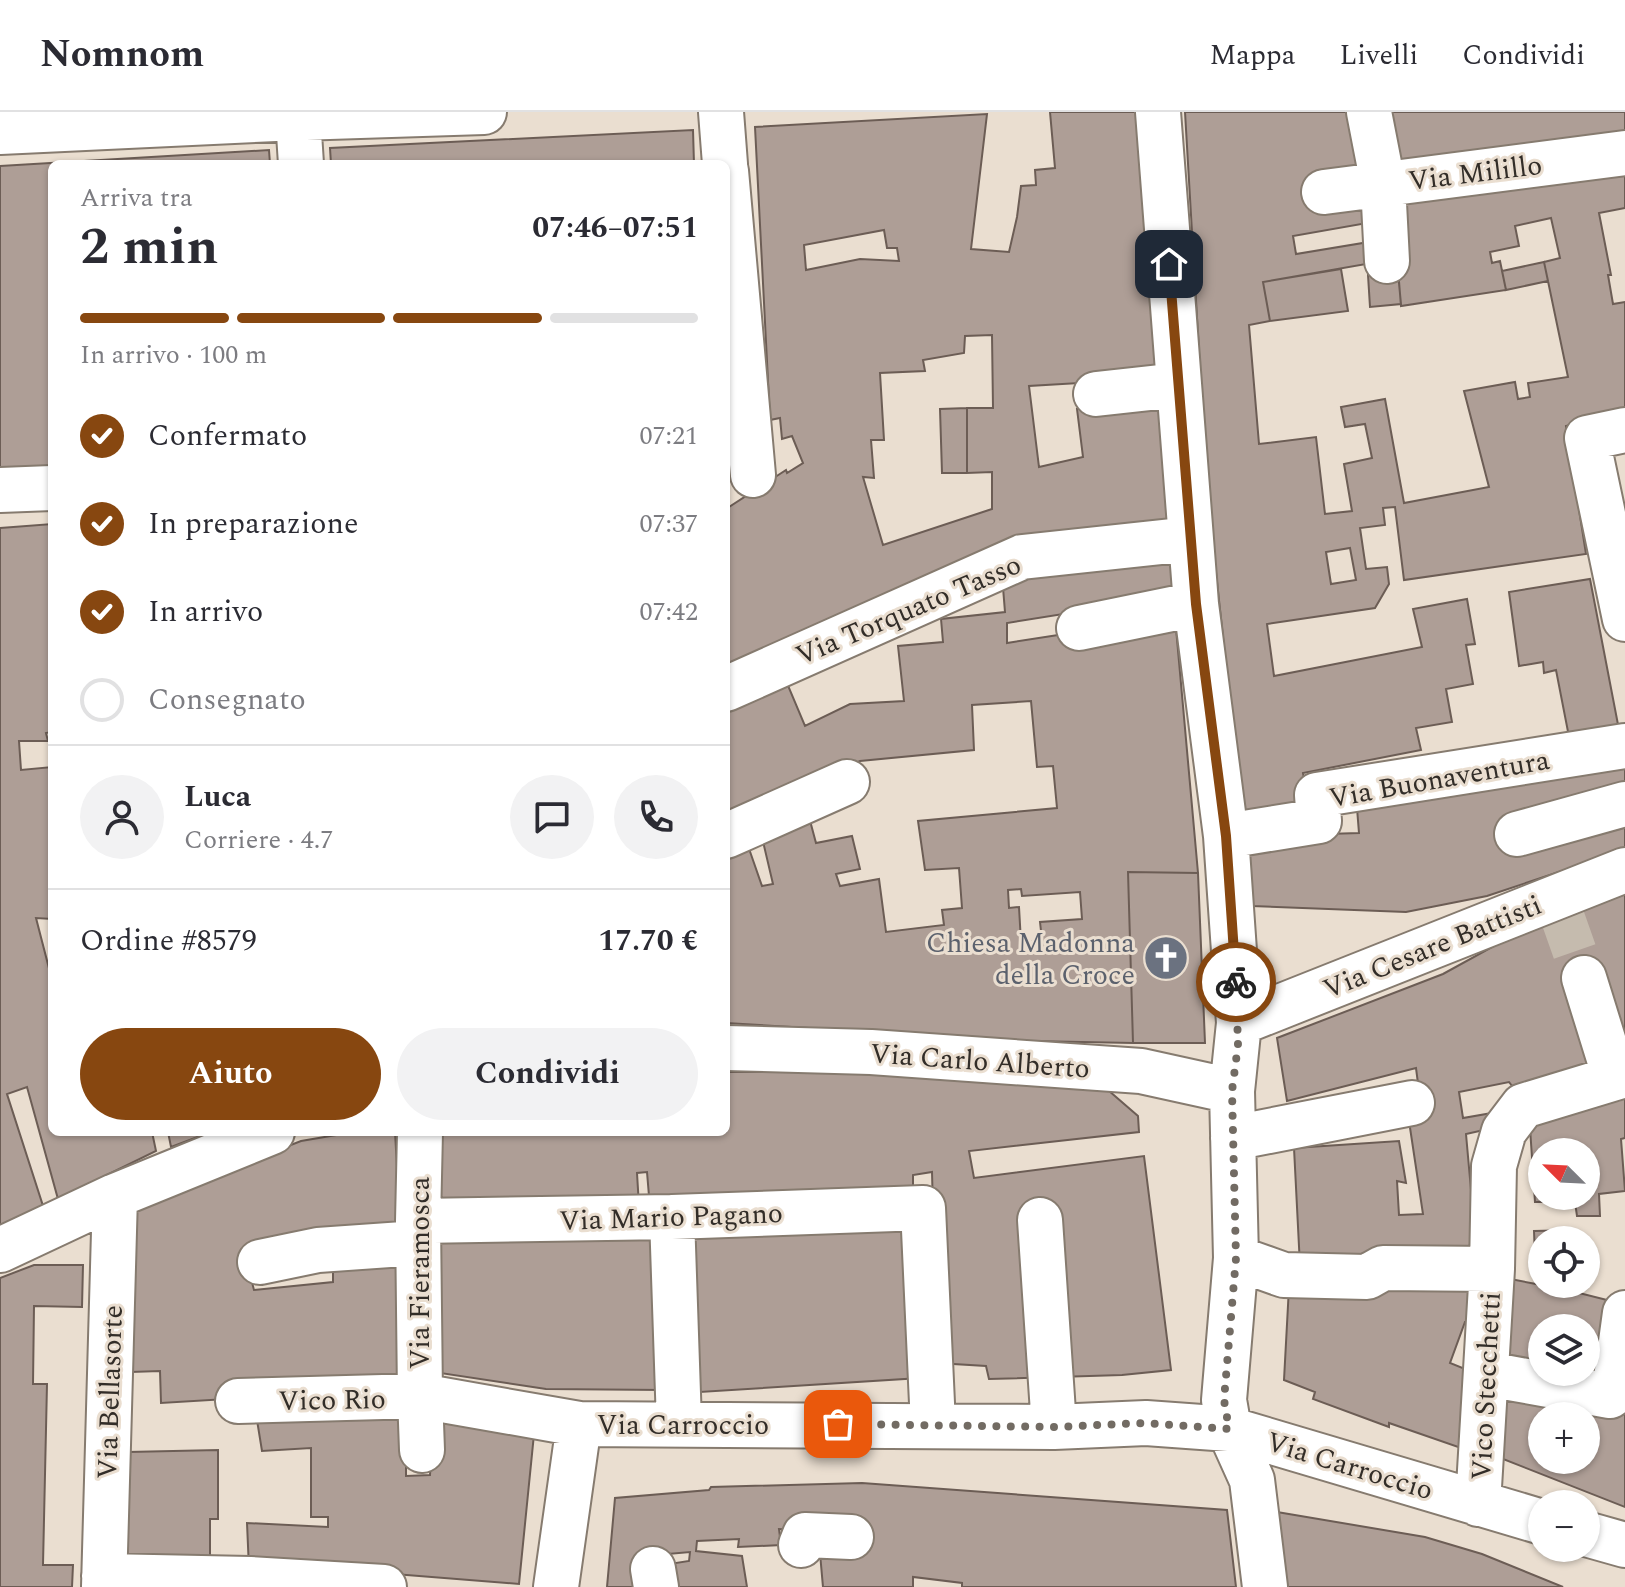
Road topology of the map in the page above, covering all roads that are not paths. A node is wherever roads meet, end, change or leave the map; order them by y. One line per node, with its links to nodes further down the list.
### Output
1 (484, 112): 5 (street)
2 (721, 112): 9 (street)
3 (1158, 112): 14 (street)
4 (1369, 112): 10 (street)
5 (298, 115): 6 (street); 8 (street)
6 (0, 132)
7 (1625, 153): 10 (street, Via Milillo)
8 (301, 160)
9 (725, 160)
10 (1383, 184): 11 (street, Via Milillo); 12 (street)
11 (1324, 192)
12 (1387, 261)
13 (730, 308): 17 (street)
14 (1178, 385): 15 (street); 20 (street)
15 (1096, 394)
16 (1625, 430): 22 (street)
17 (735, 480)
18 (48, 488): 19 (street)
19 (0, 490)
20 (1190, 539): 21 (street); 24 (street, Via Torquato Tasso)
21 (1196, 604): 23 (street); 30 (street)
22 (1625, 619)
23 (1079, 628)
24 (730, 687)
25 (1625, 746): 30 (street, Via Buonaventura)
26 (847, 782): 28 (street)
27 (1625, 804): 29 (street)
28 (730, 834)
29 (1517, 834)
30 (1226, 836): 33 (street)
31 (1625, 870): 33 (street, Via Cesare Battisti)
32 (1584, 978): 35 (street)
33 (1239, 1023): 36 (street)
34 (730, 1048): 36 (street, Via Carlo Alberto)
35 (1620, 1077): 48 (street, Vico Stecchetti)
36 (1232, 1091): 40 (street)
37 (1412, 1103): 40 (street)
38 (262, 1136): 41 (street)
39 (420, 1136): 44 (street, Via Fieramosca)
40 (1233, 1138): 46 (street)
41 (115, 1196): 45 (street); 65 (street, Via Bellasorte)
42 (672, 1217): 44 (street, Via Mario Pagano); 53 (street); 55 (street, Via Mario Pagano)
43 (1040, 1220): 56 (street)
44 (418, 1232): 47 (street, Via Mario Pagano); 51 (street, Via Fieramosca)
45 (0, 1250)
46 (1236, 1258): 48 (street); 57 (street)
47 (260, 1262)
48 (1492, 1269): 50 (street, Vico Stecchetti)
49 (1625, 1313): 50 (street)
50 (1487, 1374): 59 (street, Vico Stecchetti)
51 (420, 1396): 52 (street, Vico Rio); 54 (street, Via Fieramosca); 58 (street, Vico Rio)
52 (238, 1401)
53 (679, 1423): 54 (street, Via Carroccio); 55 (street, Via Carroccio)
54 (579, 1424): 68 (street)
55 (933, 1425): 56 (street, Via Carroccio)
56 (1054, 1427): 57 (street, Via Carroccio)
57 (1229, 1429): 59 (street, Via Carroccio); 69 (street)
58 (422, 1450)
59 (1478, 1504): 60 (street, Via Carroccio)
60 (1528, 1518)
61 (851, 1537): 63 (street)
62 (1600, 1538): 64 (street)
63 (801, 1545)
64 (1625, 1545)
65 (104, 1582): 66 (street)
66 (250, 1583): 67 (street)
67 (384, 1587)
68 (556, 1587)
69 (1265, 1587)

